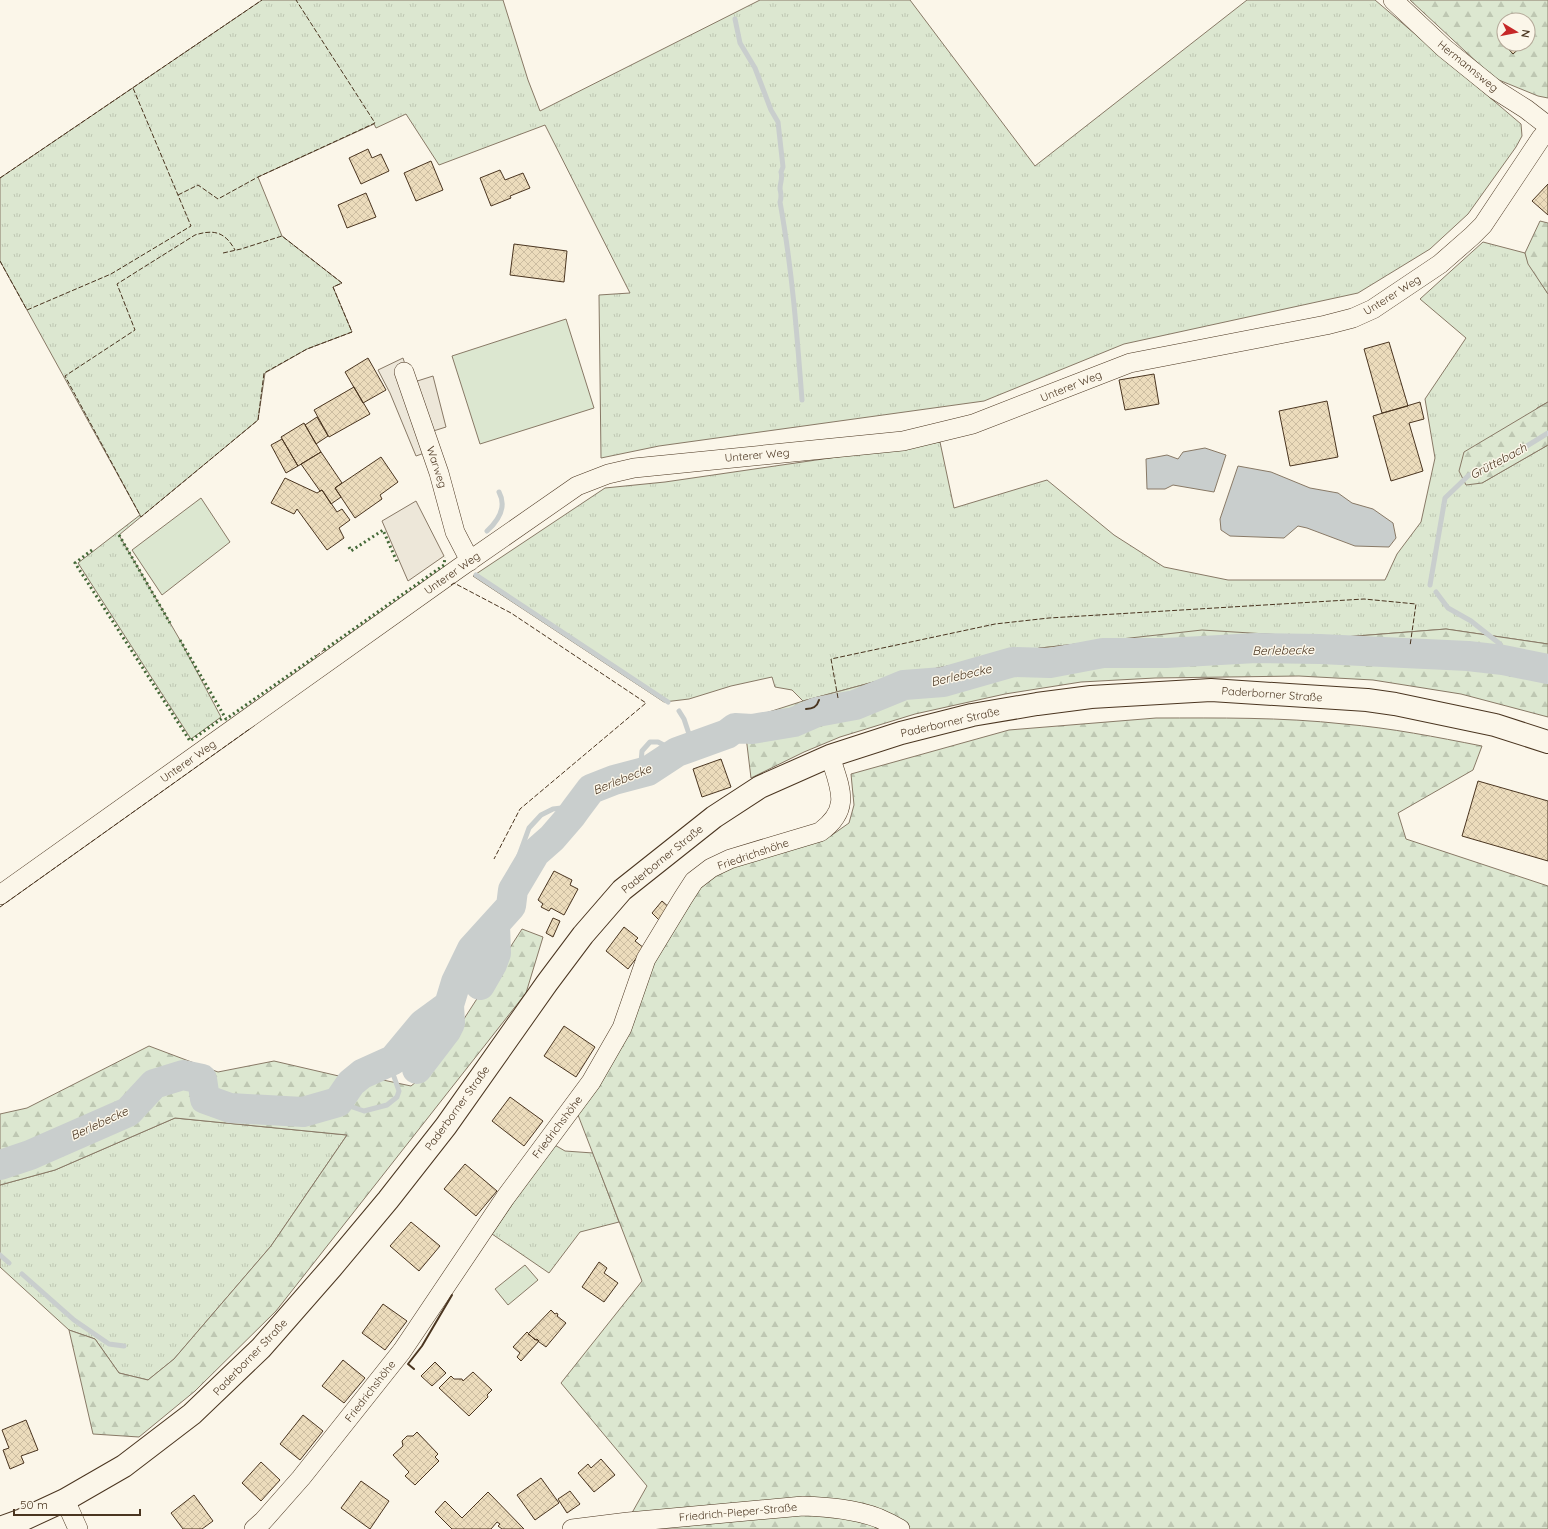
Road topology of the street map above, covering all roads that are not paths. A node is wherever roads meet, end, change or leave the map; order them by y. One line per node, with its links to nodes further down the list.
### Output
1 (1393, 0): 2 (street, Hermannsweg)
2 (1548, 126)
3 (1548, 130): 5 (street, Unterer Weg)
4 (404, 372): 5 (street, Warweg)
5 (470, 561): 8 (street, Unterer Weg)
6 (1548, 742): 7 (main road, Paderborner Straße)
7 (830, 756): 9 (main road, Paderborner Straße); 12 (street, Friedrichshöhe)
8 (0, 895)
9 (65, 1500): 10 (main road, Paderborner Straße); 11 (street)
10 (0, 1528)
11 (78, 1529)
12 (254, 1529)
13 (572, 1529): 14 (street, Friedrich-Pieper-Straße)
14 (900, 1529)

